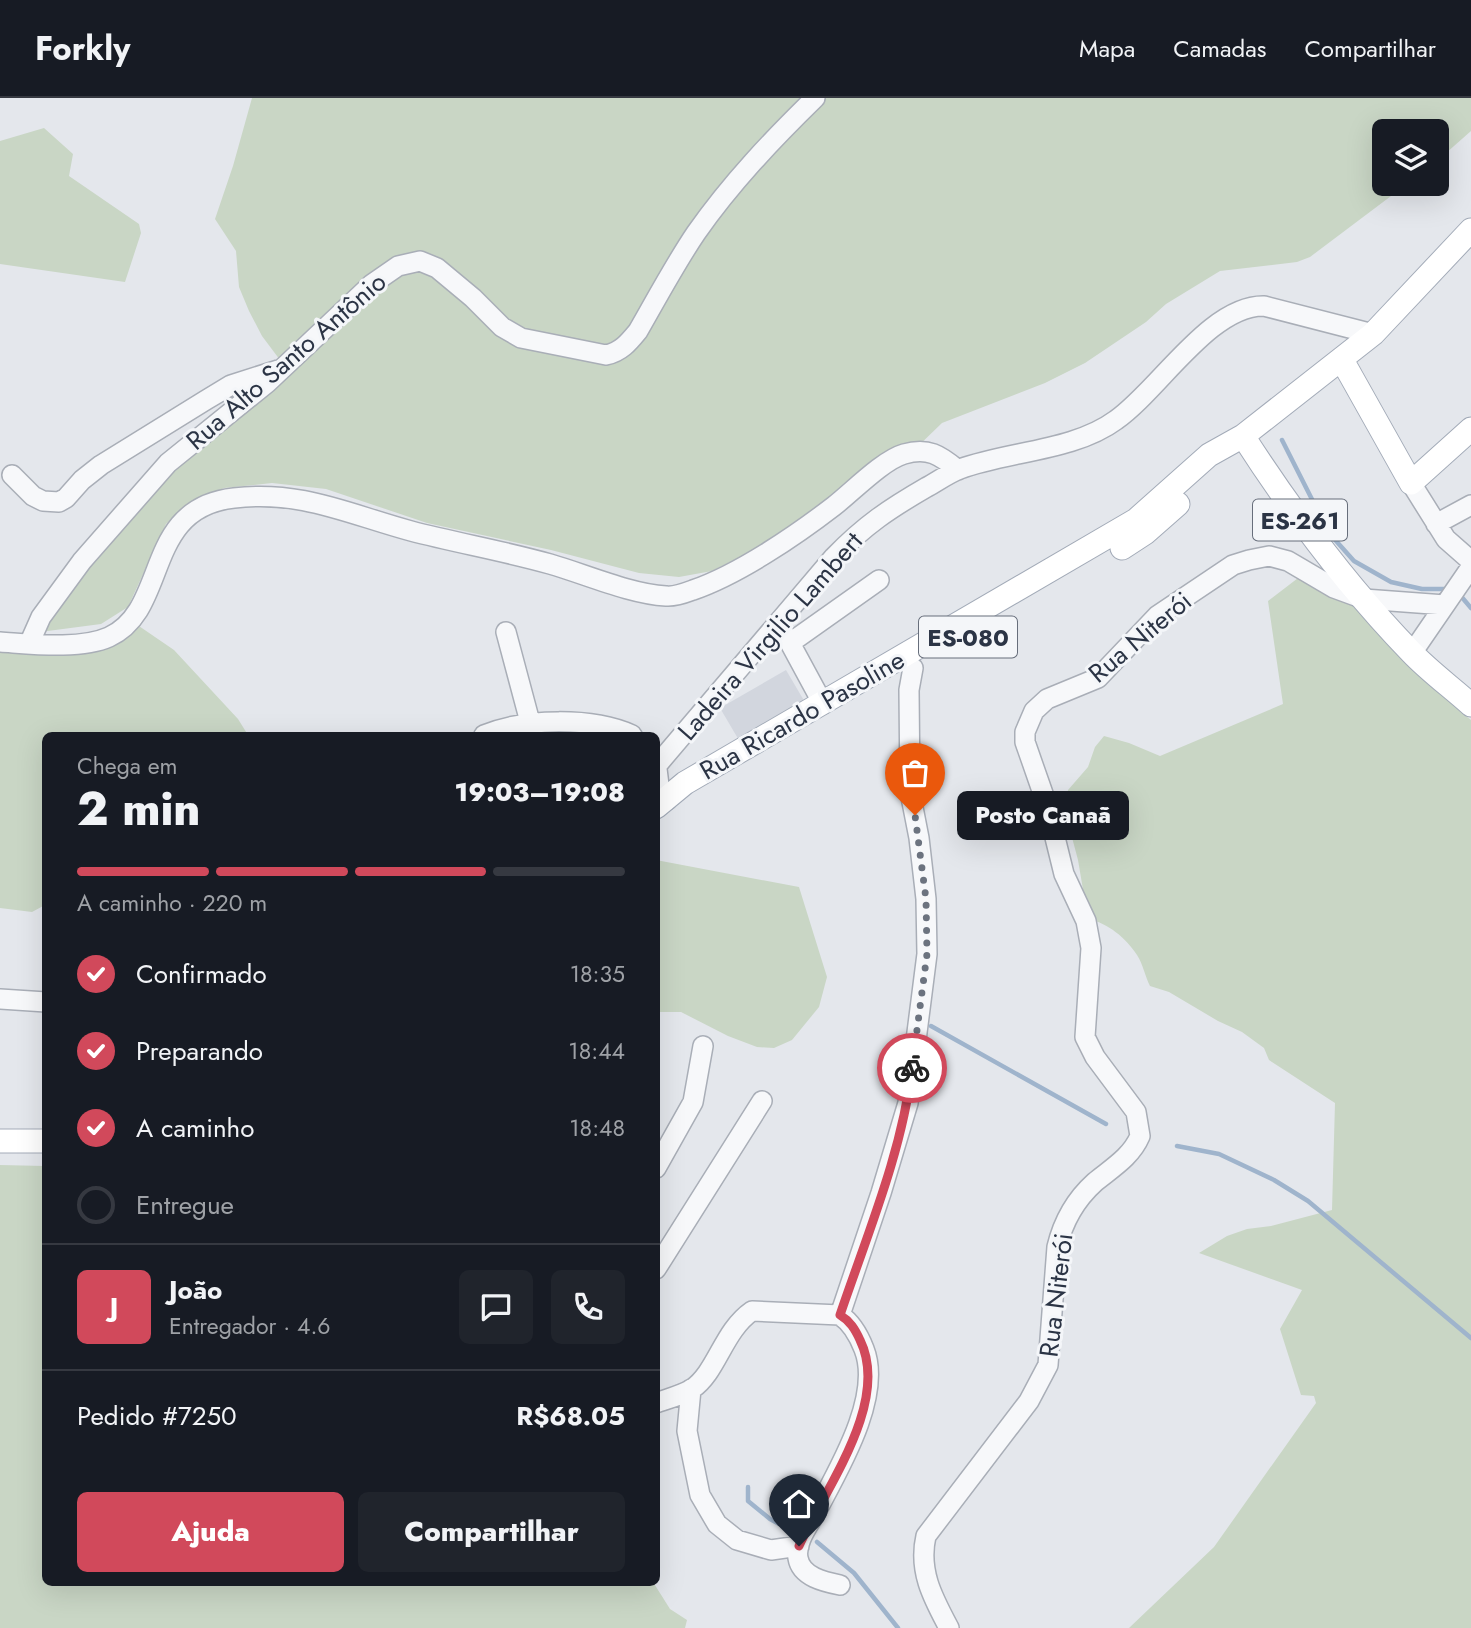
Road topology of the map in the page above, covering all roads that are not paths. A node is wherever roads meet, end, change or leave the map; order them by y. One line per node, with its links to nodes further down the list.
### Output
1 (815, 98): 5 (street, Rua Alto Santo Antônio)
2 (1469, 237): 3 (main road)
3 (1373, 334): 4 (main road); 8 (street, Ladeira Virgilio Lambert)
4 (1342, 360): 7 (main road); 10 (main road)
5 (283, 369): 9 (street); 22 (street, Rua Alto Santo Antônio)
6 (1471, 429): 10 (main road)
7 (1243, 436): 17 (main road, ES-261); 24 (main road, Rua Ricardo Pasoline / ES-080); 25 (main road, Rua Ricardo Pasoline / ES-080)
8 (958, 470): 18 (street, Ladeira Virgilio Lambert); 22 (street)
9 (12, 475)
10 (1411, 483): 12 (street)
11 (1471, 505): 12 (street)
12 (1436, 524): 13 (street)
13 (1471, 561)
14 (1471, 567): 16 (street)
15 (879, 580): 21 (street)
16 (1452, 595): 17 (street); 23 (street)
17 (1364, 599): 23 (main road, ES-261); 45 (street, Rua Niterói)
18 (778, 625): 21 (street); 30 (street, Ladeira Virgilio Lambert)
19 (506, 632): 27 (street)
20 (0, 642): 22 (street)
21 (790, 643): 25 (street)
22 (29, 644)
23 (1412, 653): 26 (main road, ES-261)
24 (913, 668): 31 (main road, Rua Ricardo Pasoline / ES-080); 40 (street)
25 (823, 704): 31 (main road, Rua Ricardo Pasoline / ES-080)
26 (1471, 705)
27 (530, 722): 28 (street); 29 (street)
28 (491, 732)
29 (624, 732)
30 (660, 760)
31 (662, 804)
32 (0, 999): 33 (street)
33 (42, 1002)
34 (703, 1046): 38 (street)
35 (762, 1101): 39 (street)
36 (0, 1141): 37 (main road)
37 (42, 1141)
38 (660, 1161)
39 (660, 1263)
40 (840, 1315): 41 (street); 43 (street)
41 (691, 1389): 42 (street); 43 (street)
42 (660, 1397)
43 (799, 1546): 44 (street)
44 (840, 1585)
45 (949, 1628)

